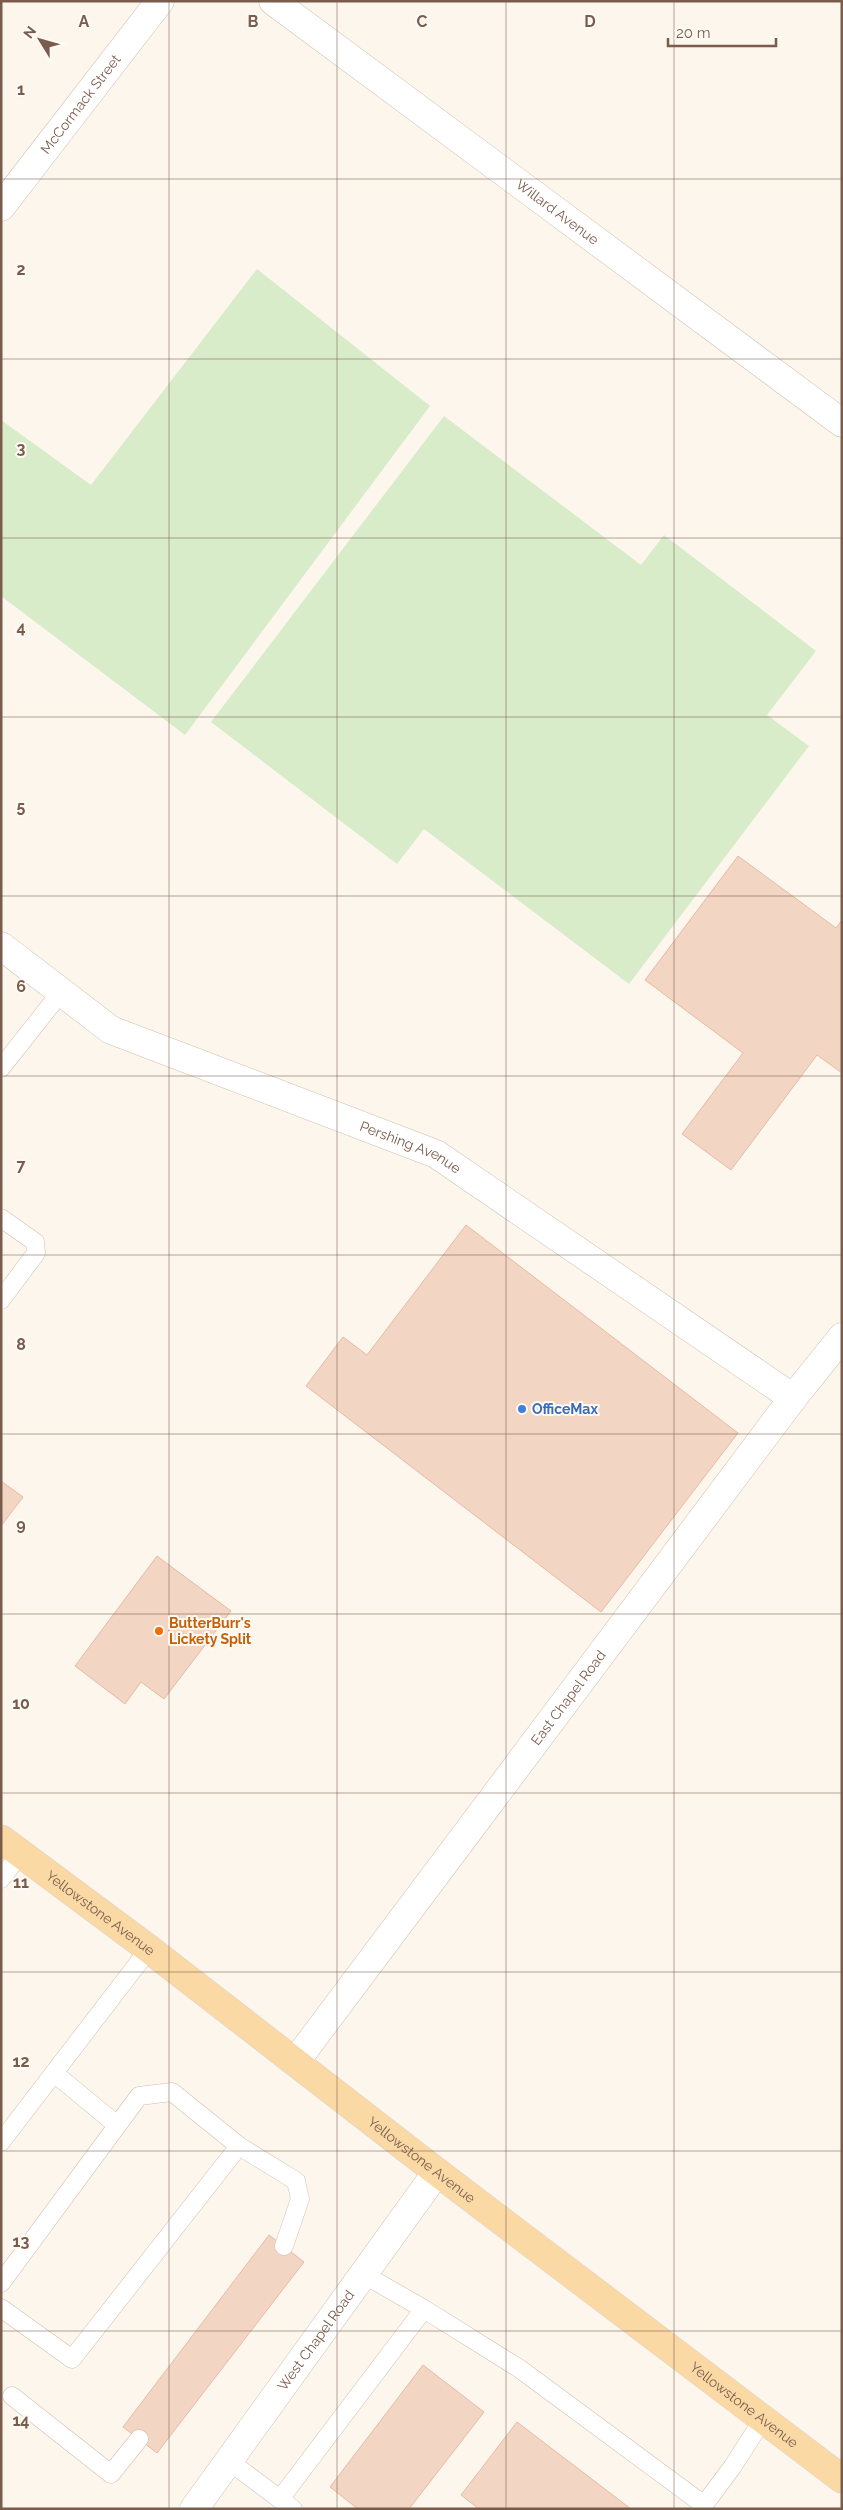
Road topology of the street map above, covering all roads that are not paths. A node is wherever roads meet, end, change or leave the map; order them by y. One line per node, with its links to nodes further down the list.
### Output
1 (160, 1): 3 (street, McCormack Street)
2 (273, 1): 4 (street, Willard Avenue)
3 (1, 207)
4 (842, 423)
5 (1, 946): 6 (street, Pershing Avenue)
6 (61, 992): 7 (lane); 11 (street, Pershing Avenue)
7 (1, 1068)
8 (1, 1218): 9 (lane)
9 (1, 1300)
10 (842, 1337): 11 (street, East Chapel Road)
11 (793, 1398): 15 (street, East Chapel Road)
12 (10, 1846): 13 (lane); 14 (main road, Yellowstone Avenue)
13 (1, 1879)
14 (149, 1949): 15 (main road, Yellowstone Avenue); 16 (lane)
15 (296, 2061): 20 (main road, Yellowstone Avenue)
16 (54, 2073): 17 (lane); 18 (lane)
17 (117, 2125): 19 (lane); 23 (lane)
18 (1, 2142)
19 (240, 2146): 21 (lane); 24 (lane)
20 (437, 2172): 22 (street, West Chapel Road); 27 (main road, Yellowstone Avenue)
21 (284, 2246)
22 (364, 2274): 25 (lane); 29 (street, West Chapel Road)
23 (1, 2283)
24 (1, 2308)
25 (424, 2309): 31 (lane); 32 (lane)
26 (12, 2396): 28 (lane)
27 (763, 2419): 30 (main road, Yellowstone Avenue); 32 (lane)
28 (139, 2438)
29 (229, 2461): 31 (lane); 33 (street, West Chapel Road)
30 (842, 2479)
31 (287, 2504)
32 (702, 2507)
33 (194, 2509)

